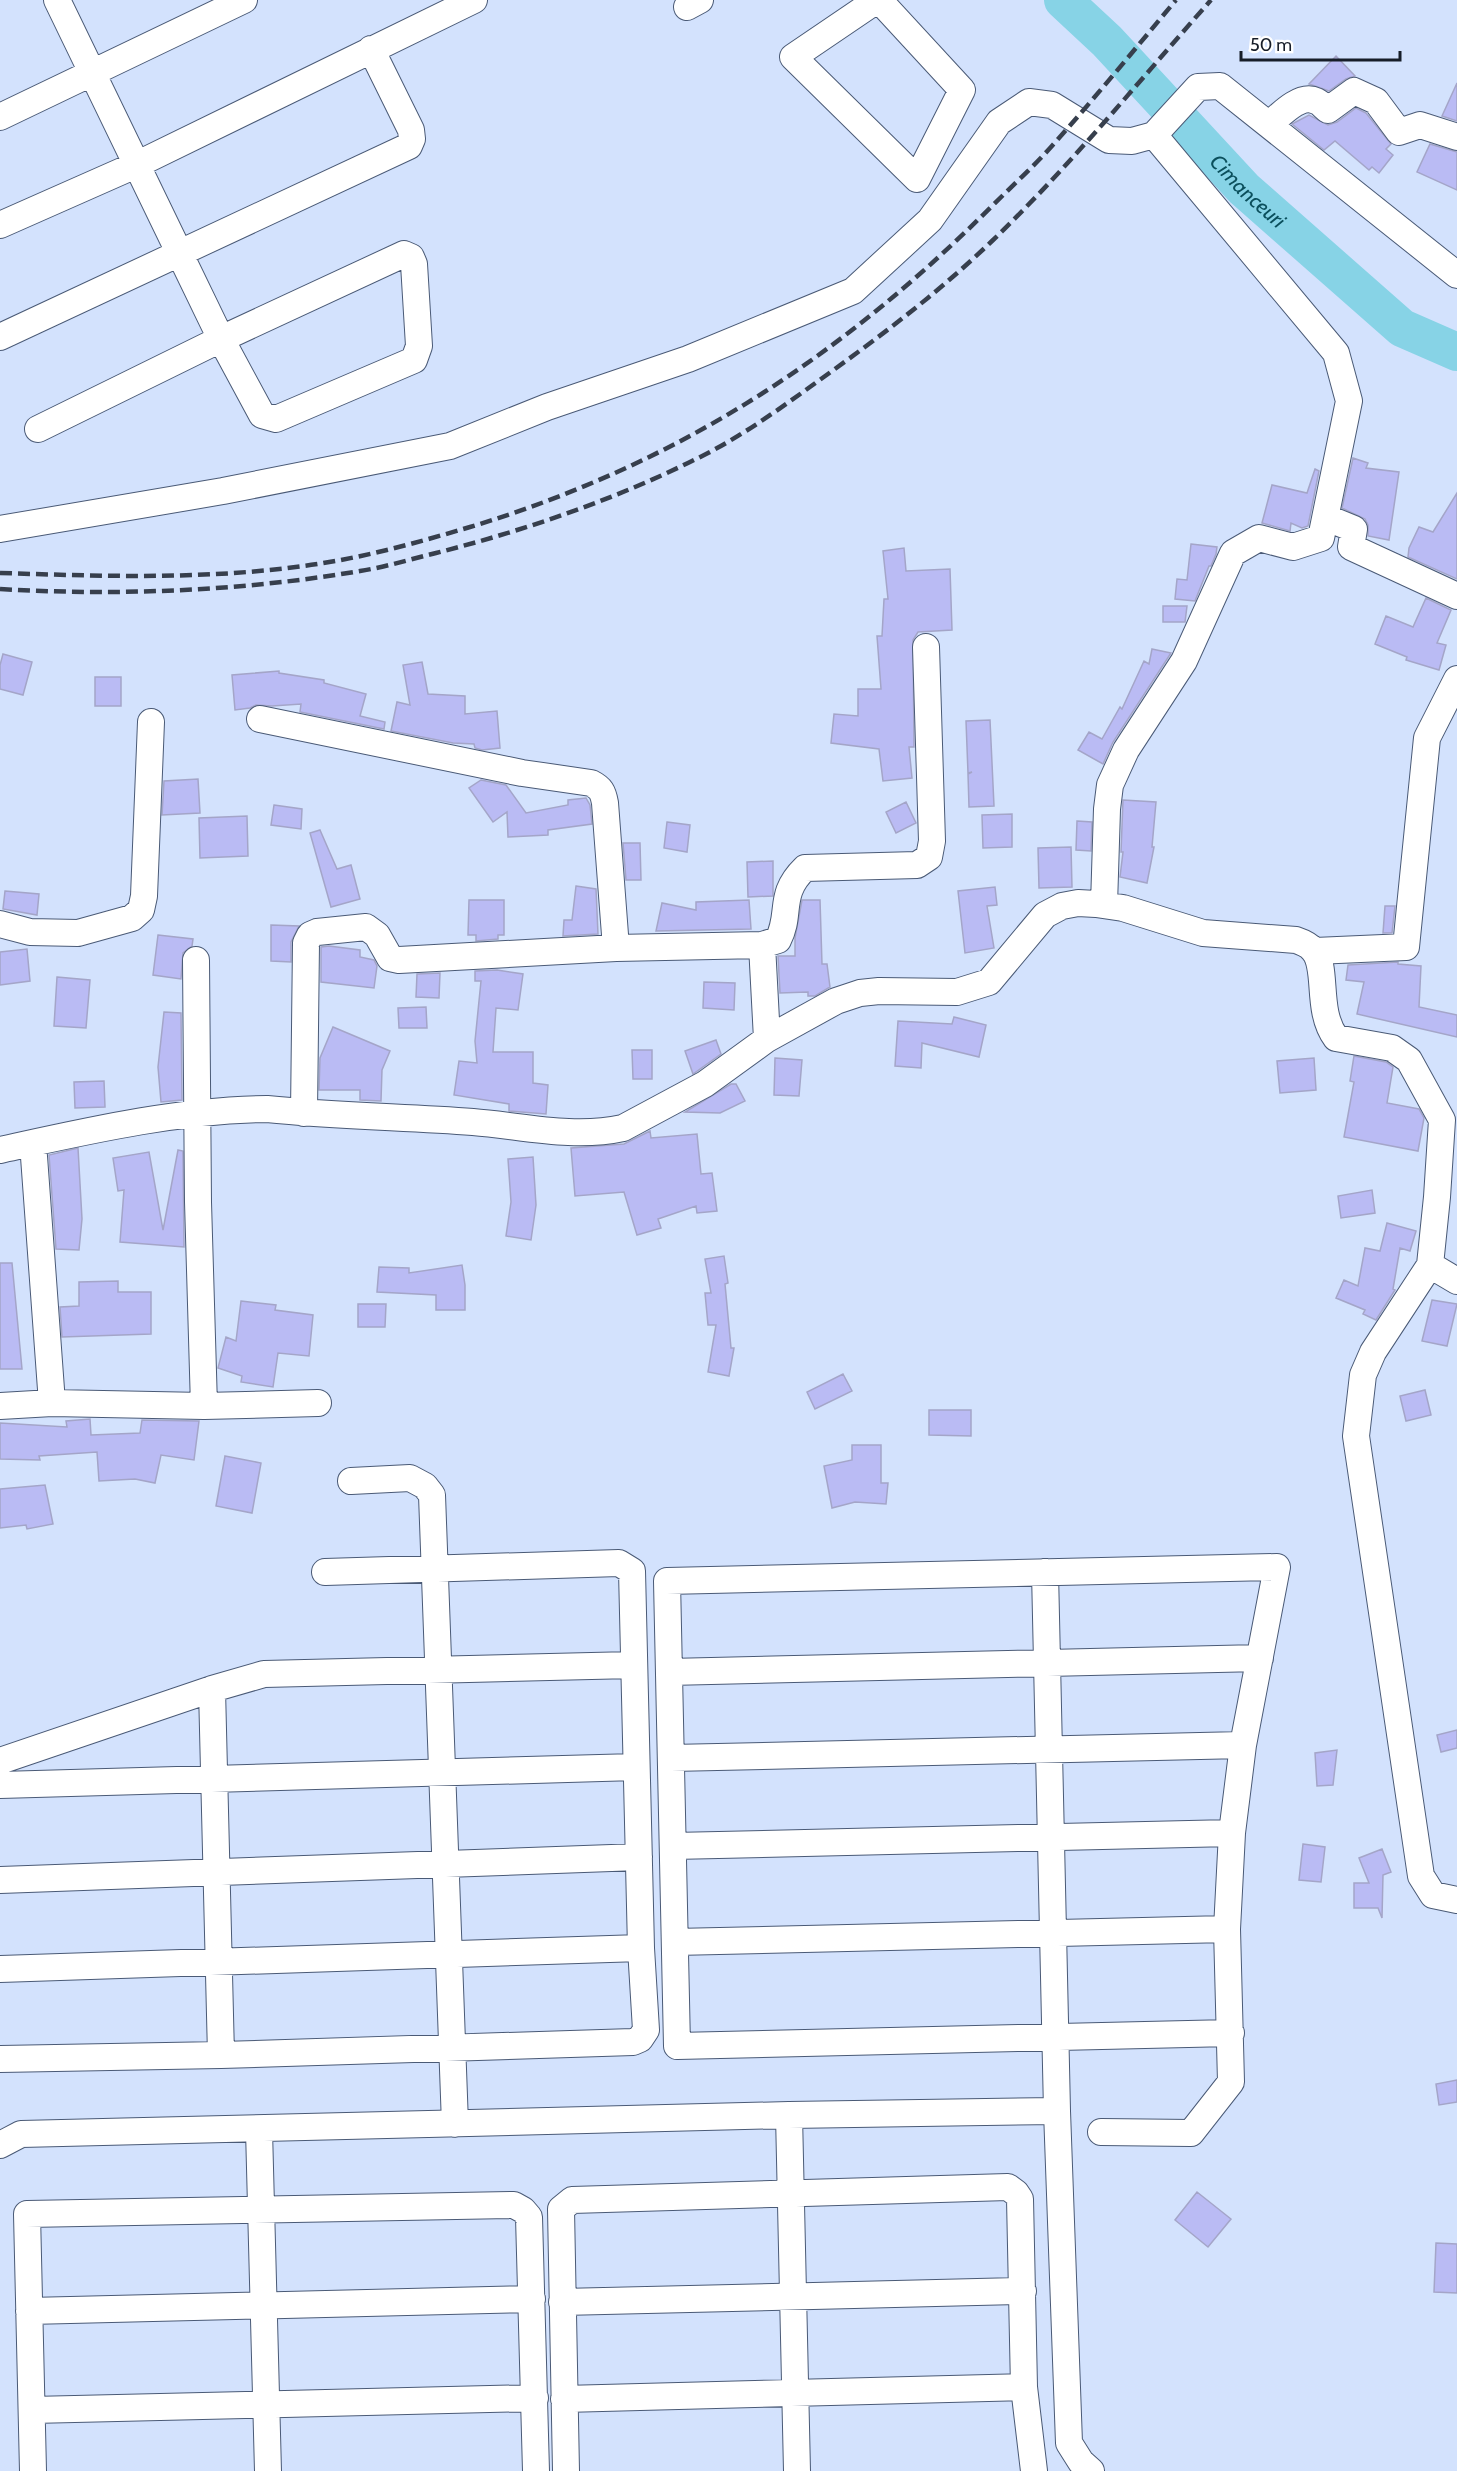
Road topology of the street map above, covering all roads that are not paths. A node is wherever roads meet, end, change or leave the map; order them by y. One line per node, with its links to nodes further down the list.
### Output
1 (57, 0): 6 (street)
2 (244, 0): 6 (street)
3 (474, 0): 5 (street)
4 (878, 0): 4 (street)
5 (371, 50): 11 (street); 13 (street)
6 (94, 73): 7 (street); 11 (street)
7 (0, 117)
8 (1269, 124): 9 (street); 10 (street); 14 (street)
9 (1154, 135): 18 (street); 19 (street)
10 (1457, 137)
11 (138, 164): 12 (street); 13 (street)
12 (0, 225)
13 (181, 253): 15 (street); 16 (street)
14 (1457, 275)
15 (0, 337)
16 (221, 339): 16 (street); 17 (street)
17 (38, 429)
18 (1327, 518): 20 (street); 25 (street)
19 (0, 529)
20 (1457, 596)
21 (926, 647): 27 (street)
22 (1457, 679): 29 (street)
23 (260, 719): 28 (street)
24 (151, 723): 26 (street)
25 (1104, 905): 29 (street); 31 (street)
26 (0, 924)
27 (762, 945): 28 (street); 31 (street)
28 (616, 948): 33 (street)
29 (1315, 951): 34 (street)
30 (196, 960): 32 (street)
31 (767, 1039): 33 (street)
32 (197, 1112): 33 (street); 35 (street); 42 (street)
33 (304, 1113)
34 (1450, 1122): 37 (street)
35 (33, 1143): 36 (street); 39 (street)
36 (0, 1150)
37 (1430, 1265): 38 (street); 68 (street)
38 (1457, 1281)
39 (52, 1403): 41 (street); 42 (street)
40 (318, 1403): 42 (street)
41 (0, 1406)
42 (204, 1406)
43 (351, 1481): 44 (street)
44 (435, 1569): 45 (street); 49 (street); 50 (street)
45 (325, 1572)
46 (1045, 1572): 47 (street); 48 (street); 51 (street)
47 (1260, 1658): 48 (street); 53 (street)
48 (1047, 1663): 51 (street); 54 (street)
49 (633, 1665): 50 (street); 57 (street)
50 (439, 1670): 52 (street); 58 (street)
51 (669, 1672): 55 (street)
52 (212, 1689): 56 (street); 59 (street)
53 (1243, 1745): 54 (street); 61 (street)
54 (1049, 1749): 55 (street); 62 (street)
55 (671, 1758): 63 (street)
56 (0, 1761)
57 (636, 1767): 58 (street); 64 (street)
58 (443, 1772): 59 (street); 65 (street)
59 (214, 1779): 60 (street); 66 (street)
60 (0, 1785)
61 (1232, 1833): 62 (street); 69 (street)
62 (1051, 1837): 63 (street); 70 (street)
63 (673, 1846): 71 (street)
64 (639, 1857): 65 (street); 72 (street)
65 (446, 1864): 66 (street); 73 (street)
66 (217, 1872): 67 (street); 74 (street)
67 (0, 1880)
68 (1457, 1900)
69 (1227, 1929): 70 (street); 76 (street)
70 (1053, 1933): 71 (street); 77 (street)
71 (675, 1942): 77 (street)
72 (641, 1948): 73 (street); 78 (street)
73 (449, 1954): 74 (street); 78 (street)
74 (219, 1962): 75 (street); 79 (street)
75 (0, 1969)
76 (1231, 2033): 77 (street); 85 (street)
77 (1056, 2037): 81 (street)
78 (452, 2048): 79 (street); 83 (street)
79 (221, 2055): 80 (street)
80 (0, 2059)
81 (1057, 2111): 82 (street); 107 (street)
82 (789, 2115): 83 (street); 87 (street)
83 (455, 2124): 84 (street)
84 (259, 2130): 86 (street); 88 (street)
85 (1101, 2132)
86 (0, 2145)
87 (790, 2193): 89 (street); 90 (street); 92 (street)
88 (261, 2209): 91 (street); 93 (street); 94 (street)
89 (1023, 2291): 90 (street); 95 (street)
90 (793, 2296): 92 (street); 96 (street)
91 (532, 2300): 93 (street); 97 (street)
92 (562, 2302): 98 (street)
93 (264, 2306): 94 (street); 99 (street)
94 (29, 2311): 100 (street)
95 (1024, 2387): 96 (street); 106 (street)
96 (795, 2393): 98 (street); 105 (street)
97 (535, 2398): 99 (street); 103 (street)
98 (564, 2399): 104 (street)
99 (266, 2405): 100 (street); 102 (street)
100 (32, 2410): 101 (street)
101 (33, 2471)
102 (268, 2471)
103 (536, 2471)
104 (566, 2471)
105 (797, 2471)
106 (1034, 2471)
107 (1090, 2471)

